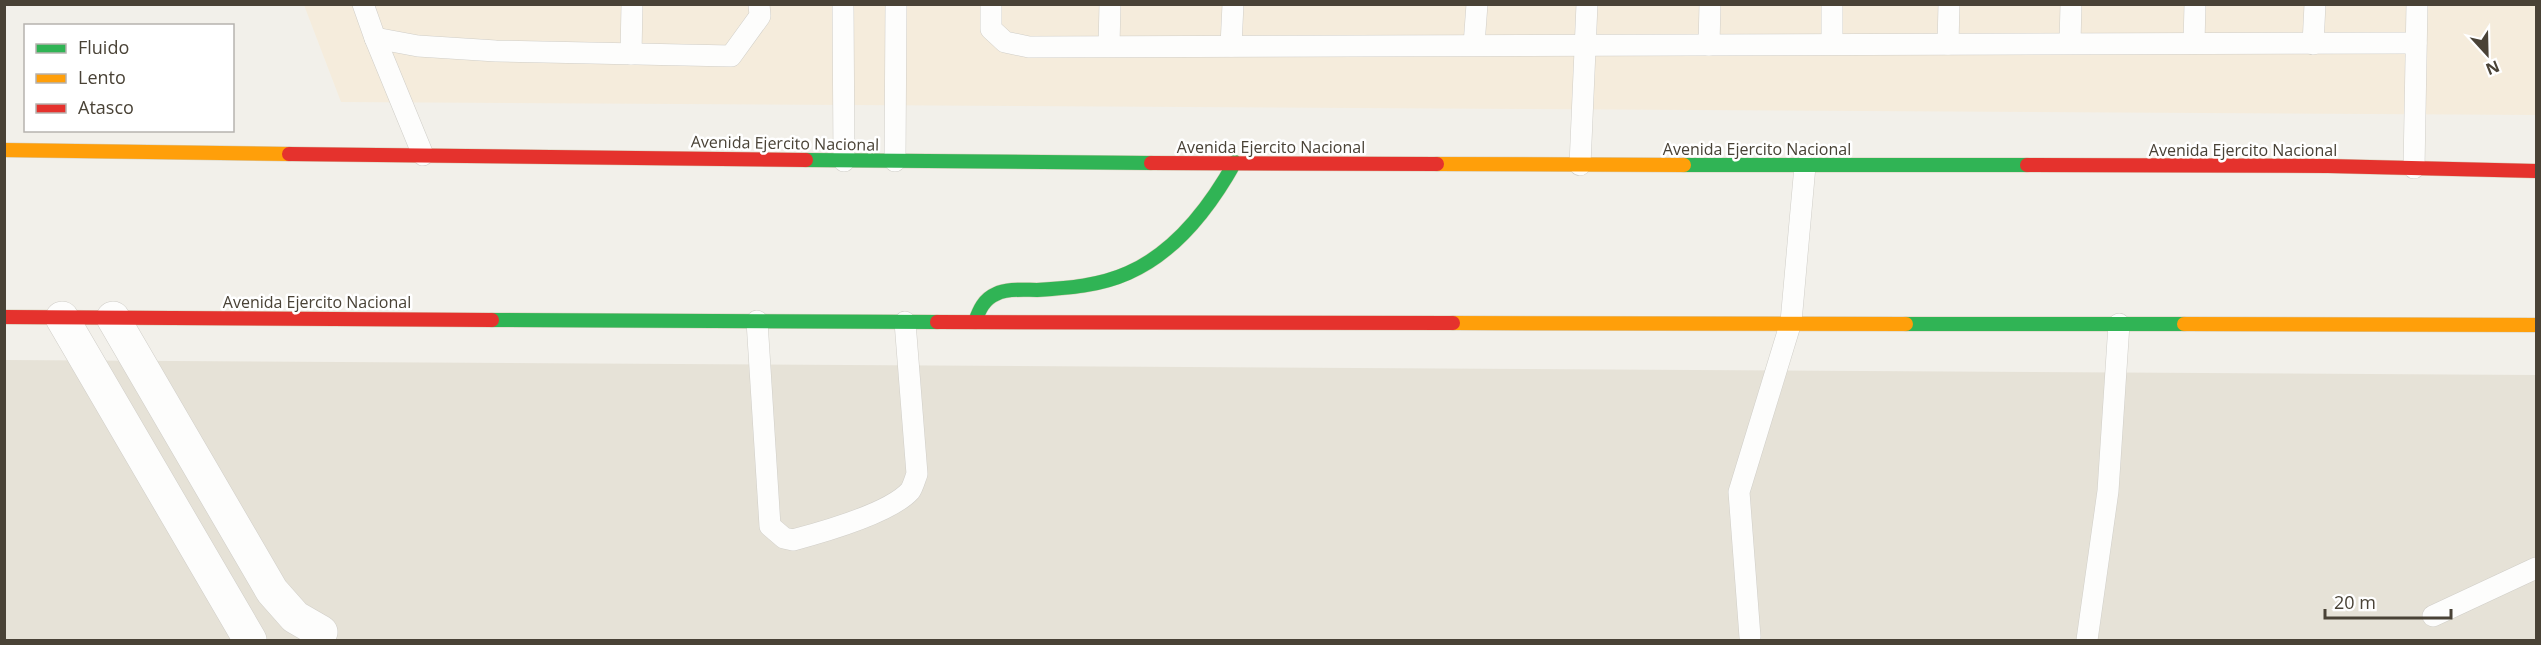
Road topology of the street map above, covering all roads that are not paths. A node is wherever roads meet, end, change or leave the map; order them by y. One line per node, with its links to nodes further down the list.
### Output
1 (363, 4): 18 (lane)
2 (632, 4): 30 (lane)
3 (759, 4): 30 (lane)
4 (843, 4): 33 (lane)
5 (896, 4): 34 (lane)
6 (991, 4): 28 (lane)
7 (1110, 4): 28 (lane)
8 (1233, 4): 29 (lane)
9 (1477, 4): 26 (lane)
10 (1587, 4): 20 (lane)
11 (1710, 4): 27 (lane)
12 (1832, 4): 21 (lane)
13 (1949, 4): 22 (lane)
14 (2071, 4): 23 (lane)
15 (2195, 4): 24 (lane)
16 (2315, 4): 25 (lane)
17 (2417, 4): 19 (lane)
18 (375, 38): 30 (lane); 32 (lane)
19 (2416, 43): 25 (lane); 38 (lane)
20 (1584, 44): 26 (lane); 27 (lane); 36 (lane)
21 (1832, 44): 22 (lane); 27 (lane)
22 (1948, 44): 23 (lane)
23 (2070, 44): 24 (lane)
24 (2194, 44): 25 (lane)
25 (2313, 44)
26 (1474, 45): 29 (lane)
27 (1709, 45)
28 (1109, 46): 29 (lane)
29 (1231, 46)
30 (631, 54)
31 (4, 150): 32 (main road, Avenida Ejercito Nacional)
32 (423, 155): 33 (main road, Avenida Ejercito Nacional)
33 (844, 161): 34 (main road, Avenida Ejercito Nacional)
34 (895, 161): 35 (main road, Avenida Ejercito Nacional)
35 (1235, 162): 36 (main road, Avenida Ejercito Nacional); 45 (main road)
36 (1580, 165): 37 (main road, Avenida Ejercito Nacional)
37 (1805, 166): 38 (main road, Avenida Ejercito Nacional); 46 (lane)
38 (2414, 168): 39 (main road, Avenida Ejercito Nacional)
39 (2536, 171)
40 (4, 317): 41 (main road, Avenida Ejercito Nacional)
41 (62, 318): 42 (main road, Avenida Ejercito Nacional); 53 (street)
42 (113, 318): 43 (main road, Avenida Ejercito Nacional); 51 (street)
43 (757, 321): 44 (main road, Avenida Ejercito Nacional); 44 (lane)
44 (905, 322): 45 (main road, Avenida Ejercito Nacional)
45 (975, 322): 46 (main road, Avenida Ejercito Nacional)
46 (1791, 322): 47 (main road, Avenida Ejercito Nacional); 52 (lane)
47 (2119, 324): 48 (main road, Avenida Ejercito Nacional); 54 (lane)
48 (2536, 326)
49 (2536, 568): 50 (lane)
50 (2433, 616)
51 (321, 632)
52 (1750, 637)
53 (250, 640)
54 (2087, 640)

